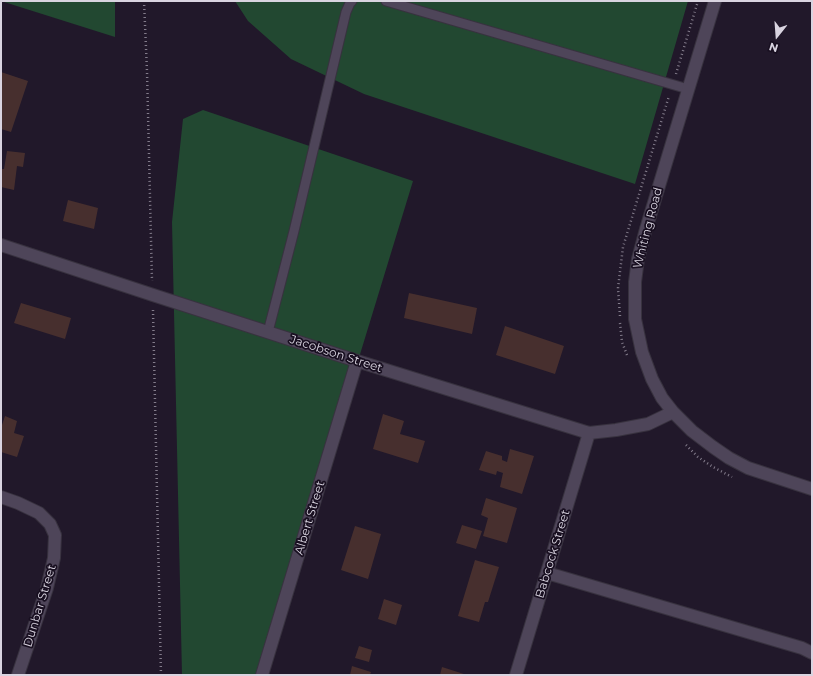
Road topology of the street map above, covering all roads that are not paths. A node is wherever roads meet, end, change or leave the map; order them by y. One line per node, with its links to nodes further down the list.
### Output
1 (352, 1): 6 (lane)
2 (386, 1): 4 (lane)
3 (715, 1): 4 (street, Whiting Road)
4 (688, 89): 8 (street, Whiting Road)
5 (1, 244): 6 (street, Jacobson Street)
6 (268, 332): 7 (street, Jacobson Street)
7 (357, 361): 9 (street, Jacobson Street); 15 (street, Albert Street)
8 (673, 412): 9 (street, Jacobson Street); 10 (street, Whiting Road)
9 (589, 433): 12 (street, Babcock Street)
10 (812, 489)
11 (1, 497): 14 (street, Dunbar Street)
12 (547, 573): 13 (street); 16 (street, Babcock Street)
13 (812, 653)
14 (18, 675)
15 (262, 675)
16 (516, 675)

